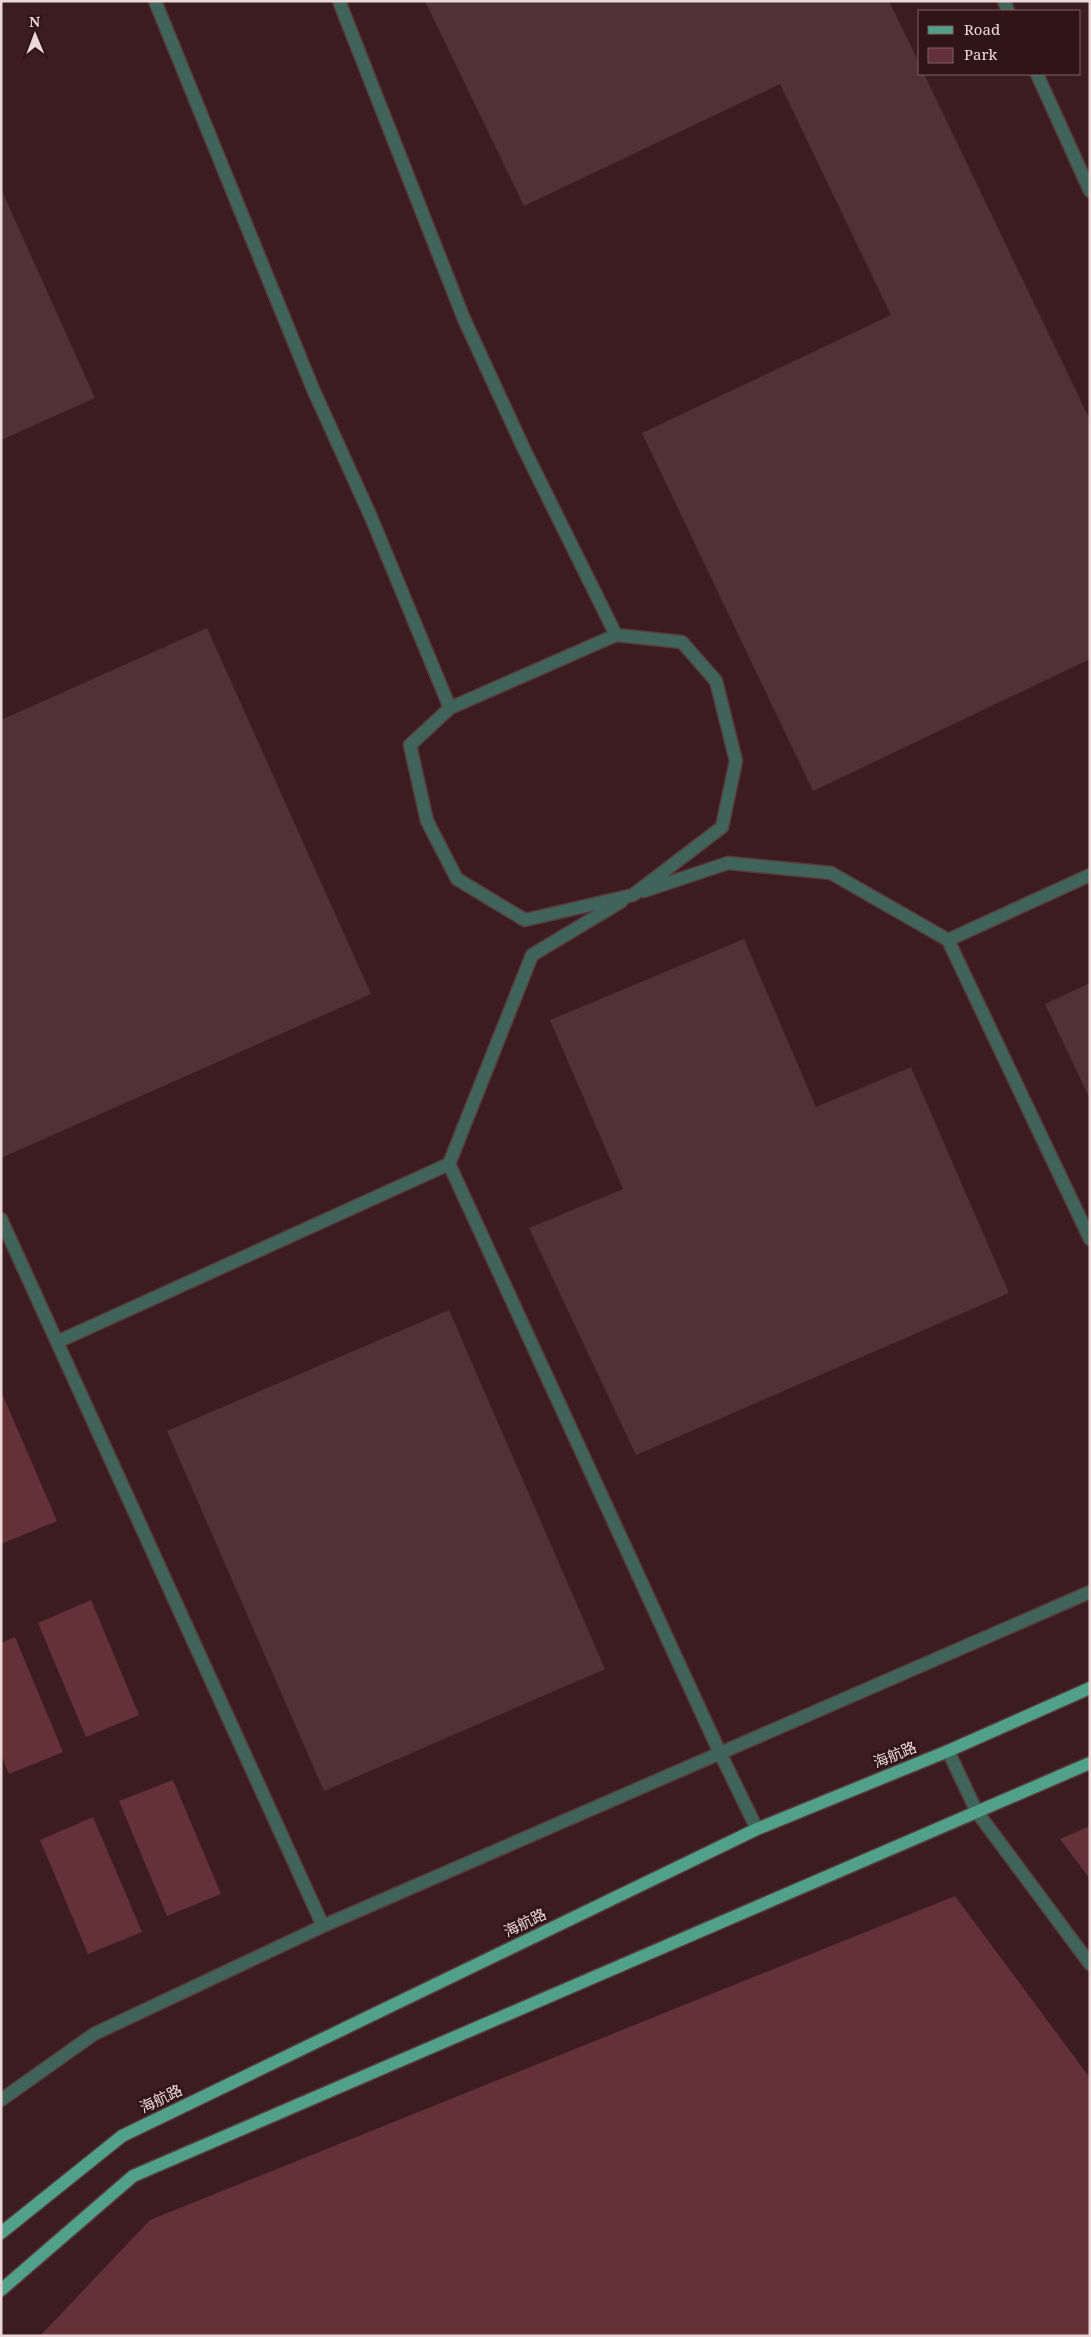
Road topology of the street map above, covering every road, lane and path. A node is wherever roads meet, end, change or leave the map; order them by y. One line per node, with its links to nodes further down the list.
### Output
1 (156, 1): 6 (street)
2 (339, 1): 5 (street)
3 (1037, 75): 4 (street)
4 (1090, 191)
5 (616, 635): 6 (street); 8 (street)
6 (450, 708): 8 (street)
7 (1090, 875): 9 (street)
8 (633, 895): 9 (street); 10 (street)
9 (948, 940): 12 (street)
10 (449, 1164): 13 (street); 17 (street)
11 (1, 1219): 13 (street)
12 (1090, 1240)
13 (57, 1342): 21 (street)
14 (1090, 1592): 17 (street)
15 (1090, 1688): 16 (main road, 海航路)
16 (948, 1751): 19 (street); 20 (main road, 海航路)
17 (720, 1753): 20 (street); 21 (street)
18 (1090, 1763): 19 (main road)
19 (977, 1812): 22 (street); 25 (main road)
20 (757, 1829): 24 (main road, 海航路)
21 (323, 1926): 23 (street)
22 (1090, 1964)
23 (1, 2100)
24 (1, 2233)
25 (1, 2290)

